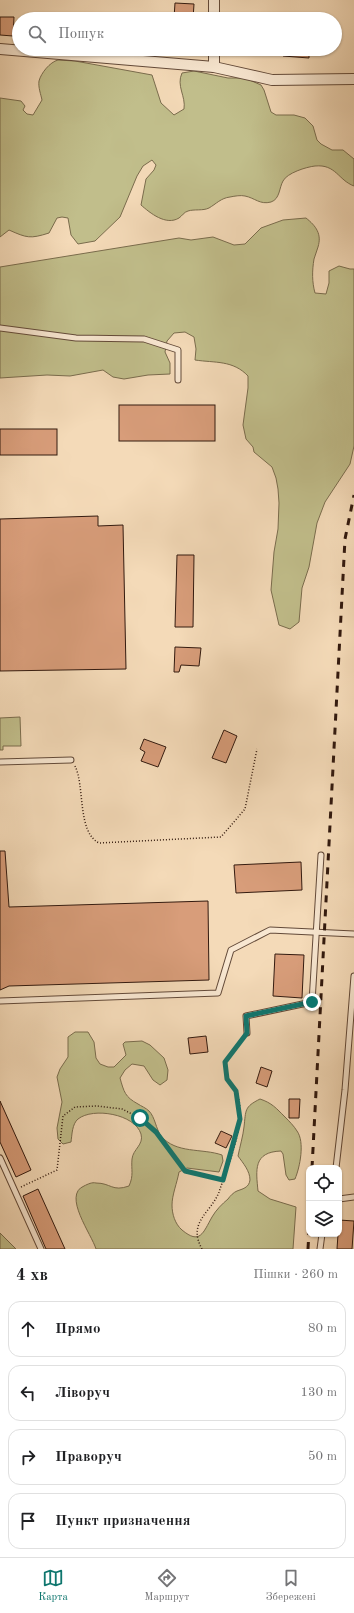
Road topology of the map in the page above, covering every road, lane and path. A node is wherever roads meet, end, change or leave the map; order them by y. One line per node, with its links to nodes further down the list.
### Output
1 (214, 0): 2 (street)
2 (214, 12)
3 (0, 49): 4 (street)
4 (12, 50)
5 (88, 56): 7 (street)
6 (214, 56): 7 (street)
7 (214, 66): 8 (street)
8 (354, 80)
9 (0, 328): 10 (lane)
10 (178, 380)
11 (257, 749): 12 (path)
12 (71, 760): 13 (lane)
13 (0, 762)
14 (321, 855): 15 (lane)
15 (316, 932): 16 (lane); 18 (lane); 19 (lane)
16 (354, 934)
17 (354, 976): 21 (lane)
18 (0, 1001)
19 (247, 1033): 22 (path)
20 (0, 1158): 23 (lane)
21 (336, 1165)
22 (223, 1180): 23 (path); 28 (path)
23 (14, 1190): 27 (lane)
24 (342, 1197): 25 (lane)
25 (354, 1197)
26 (322, 1237): 29 (lane)
27 (41, 1249)
28 (202, 1249)
29 (320, 1249)

